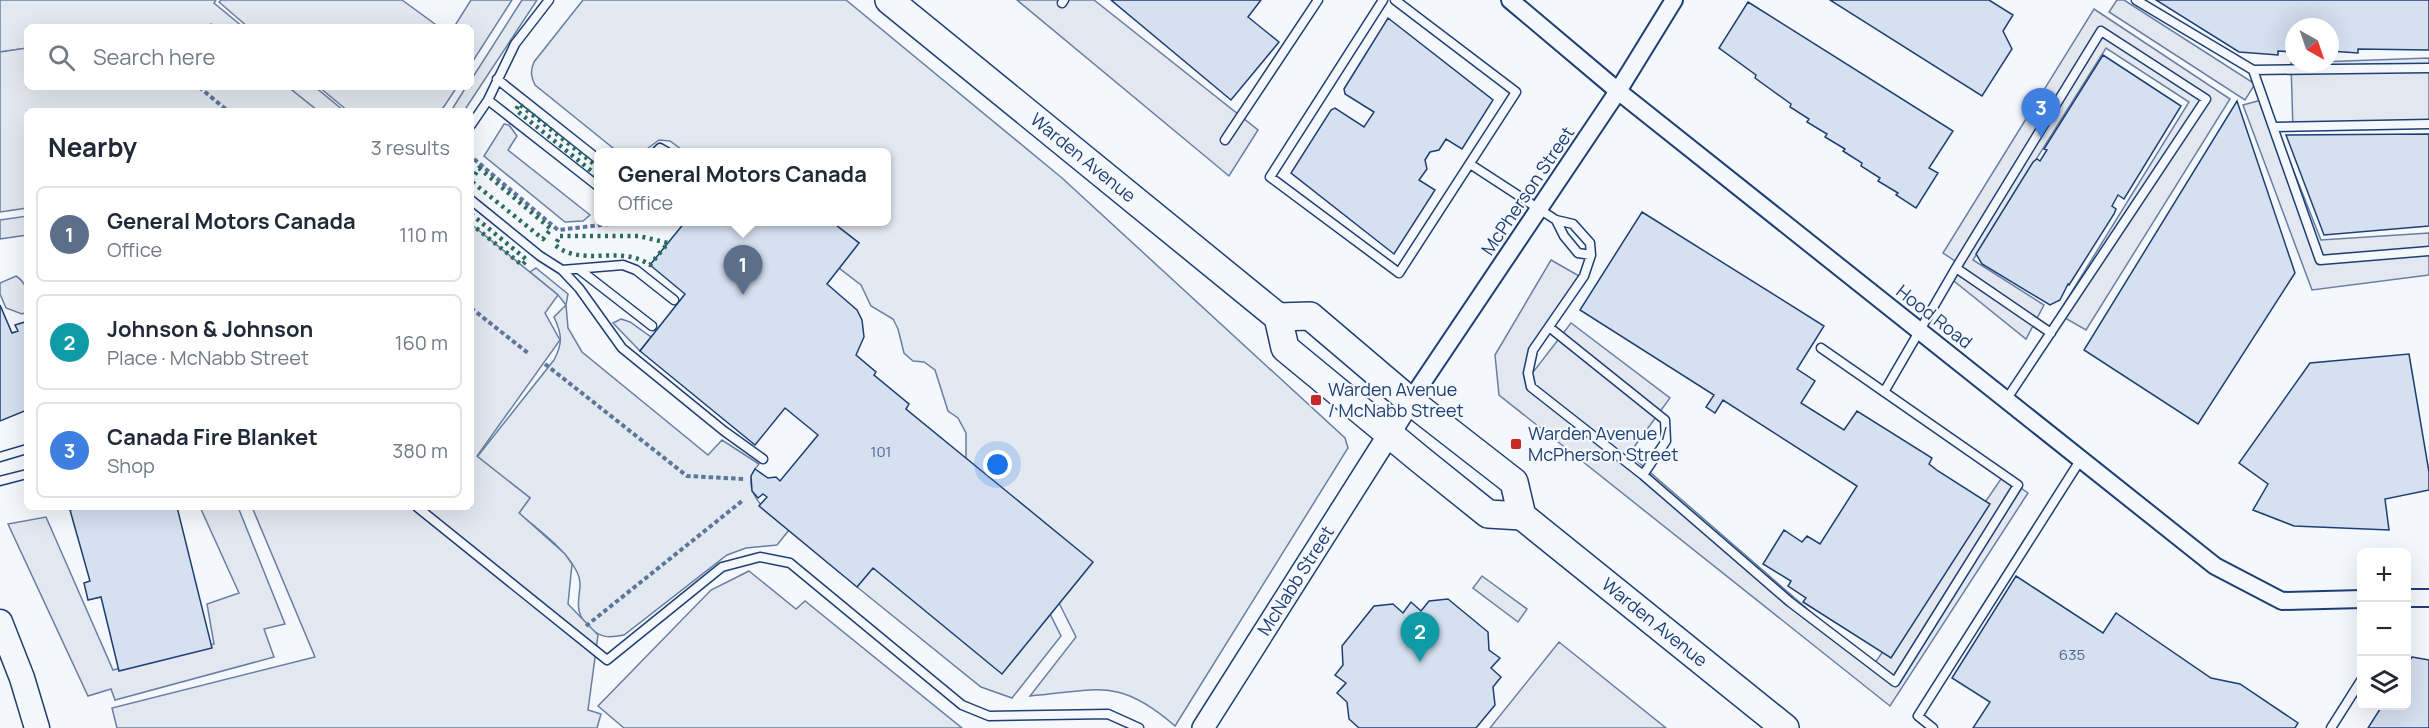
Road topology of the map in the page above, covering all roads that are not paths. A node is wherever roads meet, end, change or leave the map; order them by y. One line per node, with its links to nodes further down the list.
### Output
1 (549, 0): 11 (lane)
2 (889, 0): 30 (main road, Warden Avenue)
3 (1318, 0): 17 (lane)
4 (1383, 0): 19 (lane)
5 (1395, 0): 19 (lane)
6 (1510, 0): 12 (street, Hood Road)
7 (1674, 0): 12 (street, McPherson Street)
8 (2136, 0): 10 (lane)
9 (2429, 68): 10 (lane)
10 (2253, 70): 16 (lane)
11 (497, 79): 13 (lane); 18 (lane)
12 (1618, 91): 22 (street, McPherson Street); 33 (street, Hood Road)
13 (488, 100): 14 (lane); 20 (lane)
14 (474, 121)
15 (2429, 124): 16 (lane)
16 (2273, 127): 24 (lane)
17 (1225, 140)
18 (594, 156)
19 (1470, 164): 22 (lane)
20 (594, 183)
21 (474, 202): 27 (lane)
22 (1539, 209): 23 (lane); 38 (street, McPherson Street)
23 (1556, 220): 25 (lane); 25 (lane)
24 (2429, 251)
25 (1591, 255): 32 (lane)
26 (1956, 268): 33 (lane); 34 (lane); 34 (lane)
27 (562, 270): 28 (lane); 42 (lane)
28 (580, 270): 29 (lane); 31 (lane)
29 (674, 300)
30 (1278, 317): 38 (main road); 39 (main road)
31 (652, 326)
32 (1549, 327): 45 (lane); 45 (lane)
33 (1920, 331): 36 (lane); 37 (street, Hood Road)
34 (2051, 333): 37 (lane)
35 (1821, 348): 36 (lane)
36 (1884, 392): 45 (lane)
37 (2006, 400): 43 (street, Hood Road)
38 (1410, 401): 39 (street, McNabb Street); 48 (main road)
39 (1389, 432): 48 (main road); 56 (street, McNabb Street)
40 (24, 450): 41 (lane)
41 (0, 457)
42 (763, 459)
43 (2081, 459): 51 (street, Hood Road); 58 (lane)
44 (24, 475): 46 (lane)
45 (1643, 475)
46 (0, 482)
47 (421, 510): 55 (lane)
48 (1522, 516): 57 (main road, Warden Avenue)
49 (2411, 598): 50 (street)
50 (2429, 598)
51 (2357, 599)
52 (0, 622): 54 (main road)
53 (2357, 686): 59 (lane)
54 (37, 728)
55 (1139, 728)
56 (1203, 728)
57 (1785, 728)
58 (1933, 728)
59 (2331, 728)

